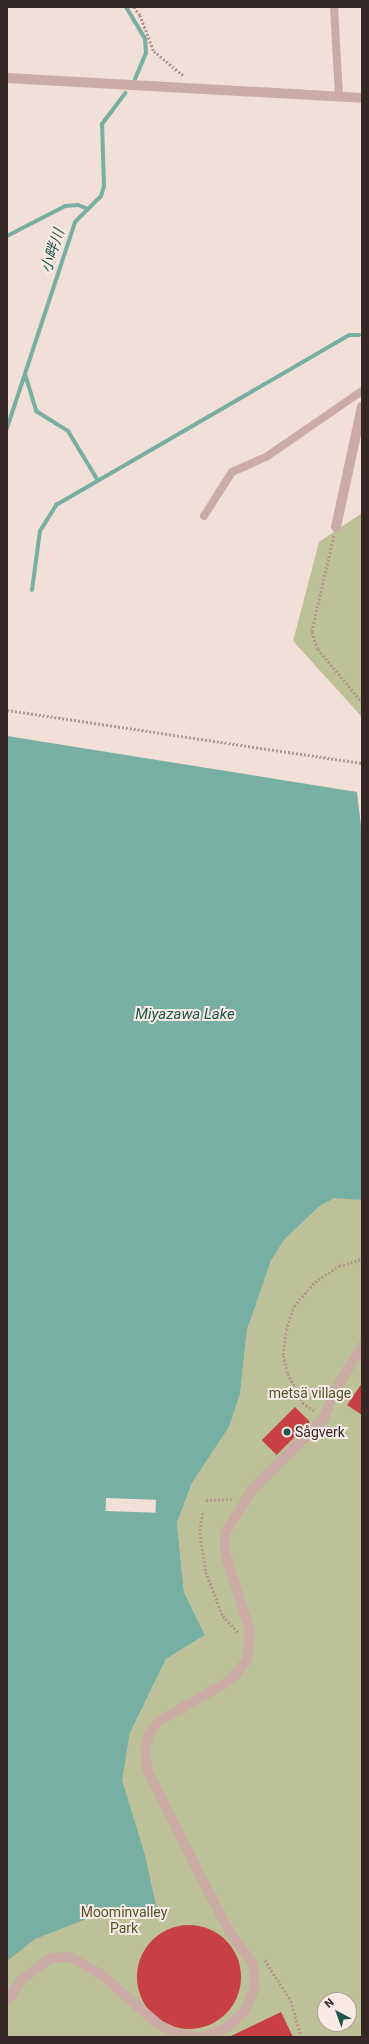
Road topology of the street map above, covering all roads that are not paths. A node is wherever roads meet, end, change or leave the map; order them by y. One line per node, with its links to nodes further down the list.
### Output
1 (334, 7): 3 (lane)
2 (7, 78): 3 (street)
3 (339, 97): 4 (street)
4 (362, 98)
5 (362, 391): 8 (lane)
6 (362, 408): 7 (street)
7 (360, 430): 9 (street)
8 (204, 516)
9 (336, 527)
10 (362, 1346): 12 (street)
11 (7, 2002): 12 (street)
12 (202, 2037)

